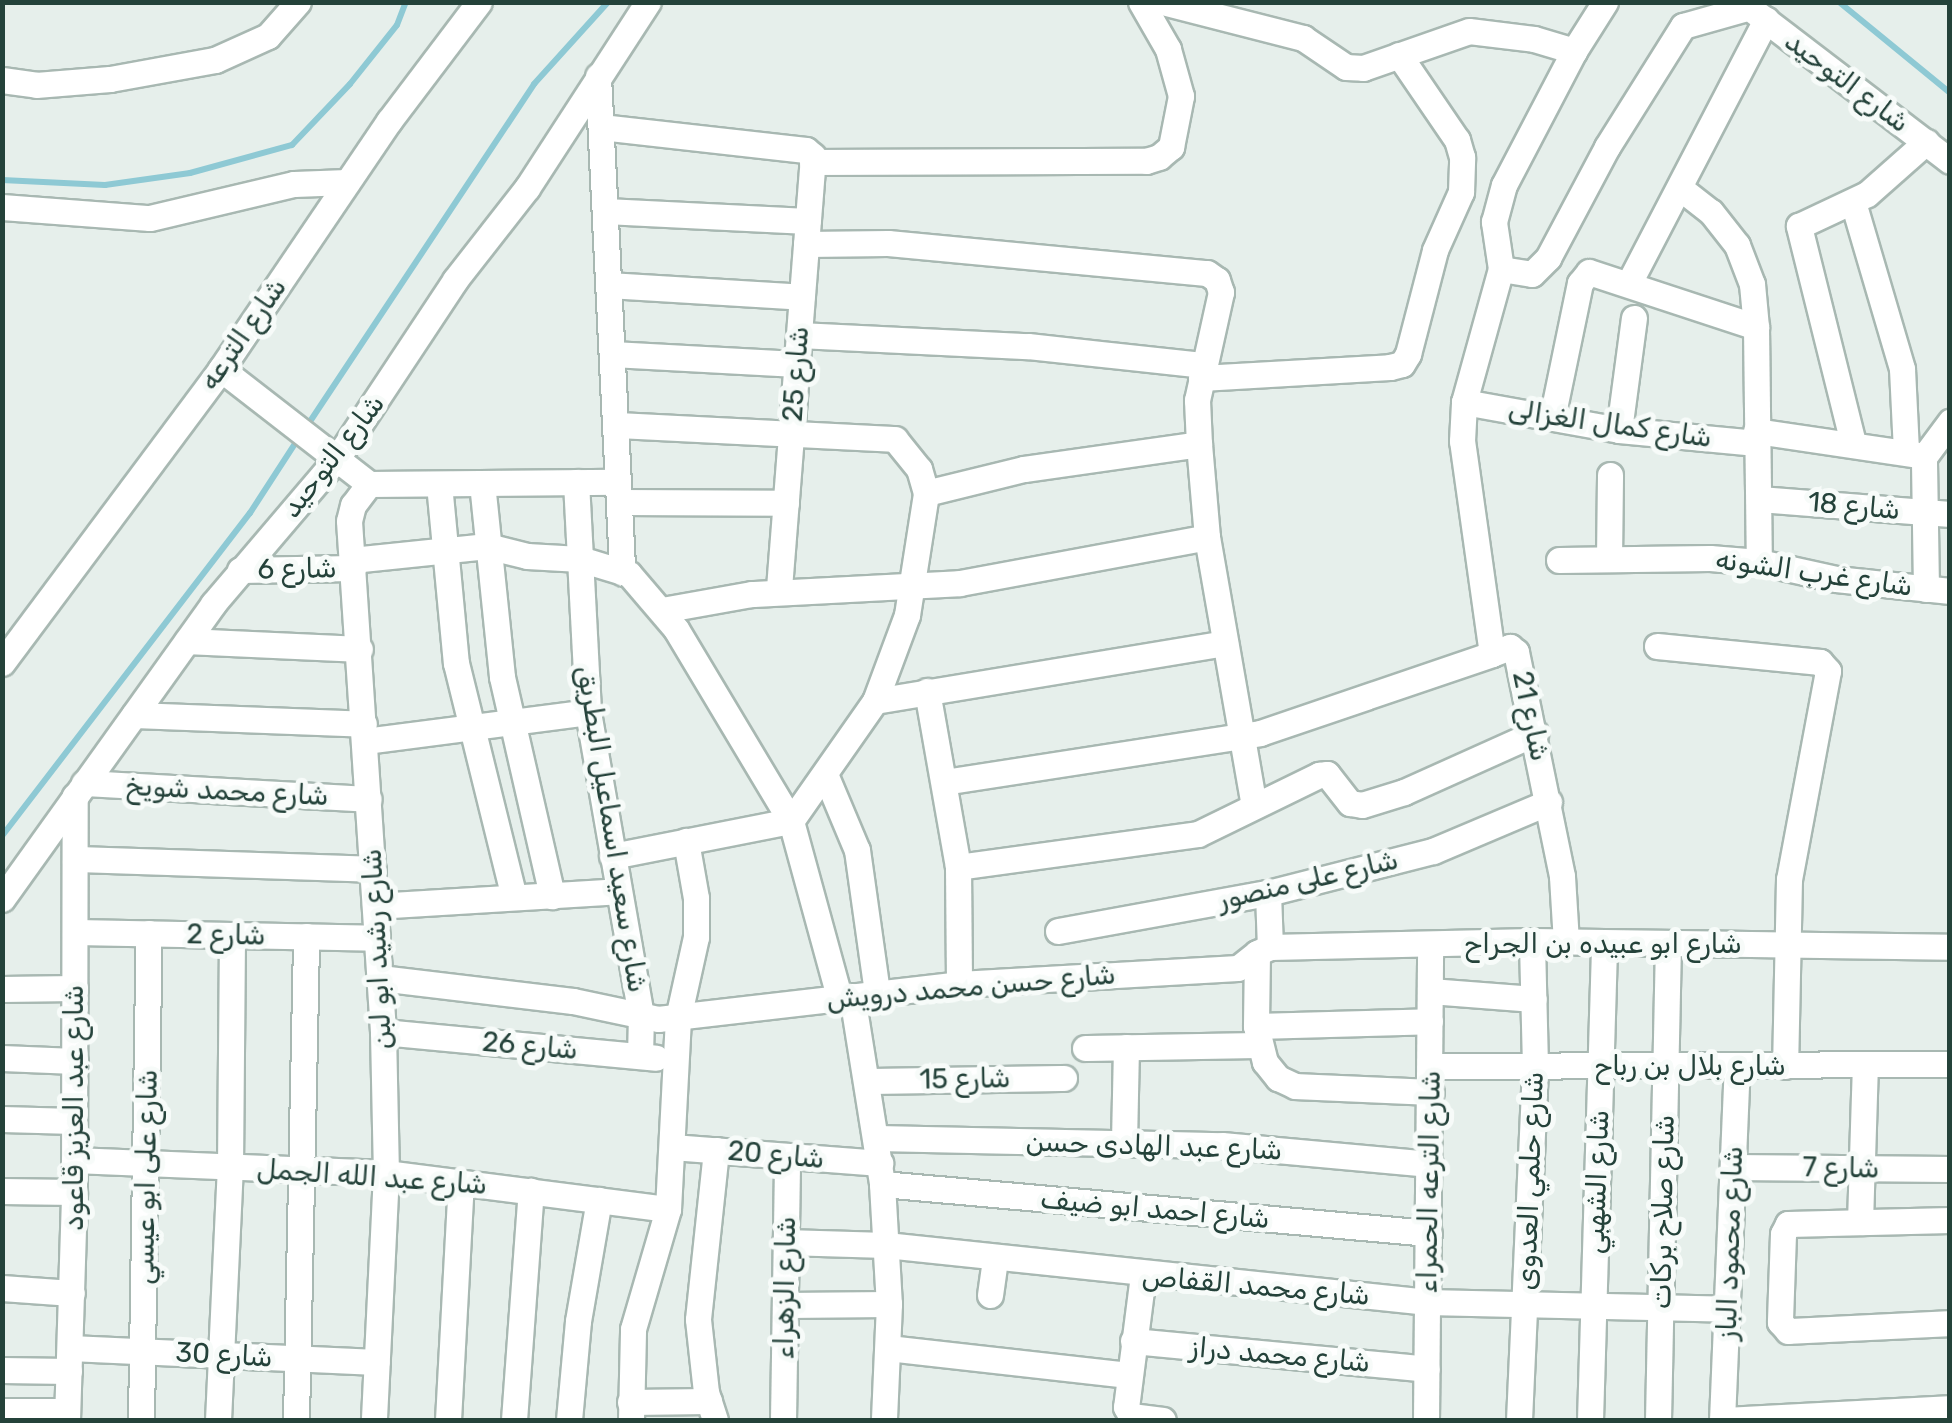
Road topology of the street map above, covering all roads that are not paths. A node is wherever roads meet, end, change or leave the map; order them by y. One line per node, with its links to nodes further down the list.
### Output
1 (298, 2): 11 (street)
2 (479, 2): 16 (street, شارع الترعه)
3 (648, 2): 10 (street, شارع التوحيد)
4 (1141, 2): 14 (street)
5 (1162, 2): 9 (street)
6 (1606, 2): 8 (street)
7 (1753, 10): 13 (street, شارع التوحيد); 17 (street); 22 (street)
8 (1574, 51): 9 (street); 22 (street)
9 (1399, 55): 32 (street)
10 (598, 76): 12 (street); 43 (street, شارع التوحيد)
11 (2, 80)
12 (601, 127): 14 (street); 20 (street)
13 (1926, 142): 15 (street, شارع التوحيد); 18 (street)
14 (812, 159): 21 (street, شارع 25)
15 (1950, 161)
16 (347, 182): 19 (street); 31 (street, شارع الترعه)
17 (1680, 188): 23 (street); 27 (street)
18 (1853, 202): 40 (street); 42 (street)
19 (2, 207)
20 (605, 210): 21 (street); 24 (street)
21 (807, 233): 25 (street, شارع 25); 32 (street)
22 (1501, 269): 33 (street, شارع 21)
23 (1629, 283): 27 (street); 34 (street)
24 (608, 285): 25 (street); 29 (street)
25 (802, 297): 28 (street, شارع 25)
26 (1634, 318): 38 (street)
27 (1756, 327): 39 (street)
28 (799, 335): 30 (street, شارع 25); 32 (street)
29 (612, 354): 30 (street); 36 (street)
30 (797, 364): 37 (street, شارع 25)
31 (221, 369): 43 (street); 73 (street, شارع الترعه)
32 (1202, 371): 41 (street)
33 (1464, 402): 34 (street, شارع كمال الغزالى); 72 (street, شارع 21)
34 (1552, 418): 38 (street, شارع كمال الغزالى)
35 (1950, 422): 42 (street)
36 (615, 425): 37 (street); 49 (street)
37 (792, 430): 50 (street); 52 (street, شارع 25)
38 (1618, 430): 39 (street, شارع كمال الغزالى)
39 (1756, 437): 40 (street, شارع كمال الغزالى); 51 (street)
40 (1852, 443): 42 (street, شارع كمال الغزالى)
41 (1199, 444): 50 (street); 54 (street)
42 (1915, 454): 53 (street)
43 (338, 458): 47 (street); 62 (street, شارع التوحيد)
44 (1610, 475): 58 (street)
45 (482, 482): 46 (street); 48 (street); 55 (street)
46 (576, 482): 49 (street); 57 (street, شارع سعيد اسماعيل البطريق)
47 (369, 484): 48 (street); 61 (street, شارع رشيد ابو لبن)
48 (439, 484): 56 (street)
49 (618, 492): 52 (street); 63 (street)
50 (926, 493): 64 (street)
51 (1758, 499): 53 (street, شارع 18); 60 (street)
52 (786, 503): 66 (street, شارع 25)
53 (1937, 513): 65 (street)
54 (1207, 538): 64 (street); 69 (street)
55 (487, 546): 56 (street, شارع 6); 57 (street, شارع 6); 78 (street)
56 (444, 550): 61 (street, شارع 6); 79 (street)
57 (580, 559): 63 (street, شارع 6); 76 (street, شارع سعيد اسماعيل البطريق)
58 (1609, 559): 59 (street, شارع غرب الشونه); 60 (street, شارع غرب الشونه)
59 (1559, 560)
60 (1759, 562): 65 (street, شارع غرب الشونه)
61 (353, 564): 62 (street, شارع 6); 71 (street, شارع رشيد ابو لبن)
62 (240, 570): 68 (street, شارع التوحيد)
63 (622, 572): 67 (street)
64 (914, 586): 66 (street); 75 (street)
65 (1938, 590)
66 (779, 592): 67 (street)
67 (662, 610): 89 (street)
68 (187, 641): 71 (street); 77 (street, شارع التوحيد)
69 (1225, 643): 74 (street); 82 (street)
70 (1657, 646): 112 (street)
71 (360, 649): 80 (street, شارع رشيد ابو لبن)
72 (1492, 654): 81 (street, شارع 21); 82 (street)
73 (2, 663)
74 (926, 691): 75 (street); 84 (street)
75 (875, 701): 83 (street)
76 (588, 712): 78 (street); 91 (street, شارع سعيد اسماعيل البطريق)
77 (134, 715): 80 (street); 85 (street, شارع التوحيد)
78 (512, 722): 79 (street); 97 (street)
79 (470, 730): 80 (street); 98 (street)
80 (365, 733): 86 (street, شارع رشيد ابو لبن)
81 (1535, 733): 87 (street, شارع 21); 88 (street)
82 (1245, 735): 84 (street); 88 (street)
83 (826, 774): 89 (street); 120 (street)
84 (944, 782): 93 (street)
85 (80, 789): 86 (street, شارع محمد شويخ); 92 (street, شارع عبد العزيز قاعود); 99 (street, شارع التوحيد)
86 (369, 798): 94 (street, شارع رشيد ابو لبن)
87 (1549, 802): 96 (street, شارع على منصور); 108 (street, شارع 21)
88 (1254, 805): 93 (street)
89 (791, 821): 90 (street); 120 (street)
90 (686, 841): 91 (street); 123 (street)
91 (612, 856): 95 (street, شارع سعيد اسماعيل البطريق)
92 (76, 859): 94 (street); 102 (street, شارع عبد العزيز قاعود)
93 (958, 866): 116 (street)
94 (373, 869): 100 (street, شارع رشيد ابو لبن)
95 (618, 891): 97 (street); 122 (street, شارع سعيد اسماعيل البطريق)
96 (1268, 892): 101 (street, شارع على منصور); 114 (street)
97 (552, 896): 98 (street)
98 (514, 897): 100 (street)
99 (2, 899)
100 (376, 906): 106 (street, شارع رشيد ابو لبن)
101 (1058, 931)
102 (76, 932): 103 (street, شارع 2); 117 (street, شارع عبد العزيز قاعود)
103 (149, 933): 104 (street, شارع 2); 152 (street, شارع على ابو عيسي)
104 (232, 935): 105 (street, شارع 2); 154 (street)
105 (306, 936): 106 (street, شارع 2); 158 (street)
106 (377, 938): 115 (street, شارع رشيد ابو لبن)
107 (1532, 942): 108 (street, شارع ابو عبيده بن الجراح); 110 (street, شارع ابو عبيده بن الجراح); 121 (street, شارع حلمي العدوى)
108 (1566, 942): 109 (street, شارع ابو عبيده بن الجراح)
109 (1604, 943): 111 (street, شارع ابو عبيده بن الجراح); 136 (street, شارع الشهبي)
110 (1430, 944): 114 (street, شارع ابو عبيده بن الجراح); 119 (street, شارع الترعه الحمراء)
111 (1668, 944): 112 (street, شارع ابو عبيده بن الجراح); 137 (street, شارع صلاح بركات)
112 (1786, 946): 113 (street, شارع ابو عبيده بن الجراح); 139 (street)
113 (1950, 947)
114 (1264, 950): 116 (street, شارع حسن محمد درويش); 126 (street)
115 (380, 978): 122 (street, شارع حسن محمد درويش); 125 (street, شارع رشيد ابو لبن)
116 (959, 984): 120 (street, شارع حسن محمد درويش)
117 (75, 988): 118 (street); 132 (street, شارع عبد العزيز قاعود)
118 (2, 989)
119 (1430, 992): 121 (street); 124 (street, شارع الترعه الحمراء)
120 (856, 995): 123 (street, شارع حسن محمد درويش); 142 (street)
121 (1534, 999): 135 (street, شارع حلمي العدوى)
122 (640, 1015): 123 (street, شارع حسن محمد درويش); 129 (street, شارع سعيد اسماعيل البطريق)
123 (678, 1018): 131 (street)
124 (1430, 1021): 126 (street); 134 (street, شارع الترعه الحمراء)
125 (383, 1032): 129 (street, شارع 26); 159 (street, شارع رشيد ابو لبن)
126 (1258, 1036): 128 (street); 143 (street)
127 (1086, 1048): 128 (street)
128 (1126, 1048): 146 (street)
129 (640, 1056): 131 (street, شارع 26)
130 (2, 1058): 132 (street)
131 (676, 1060): 147 (street)
132 (75, 1061): 145 (street, شارع عبد العزيز قاعود)
133 (1950, 1064): 140 (street, شارع بلال بن رباح)
134 (1430, 1066): 135 (street, شارع بلال بن رباح); 143 (street, شارع الترعه الحمراء)
135 (1535, 1066): 136 (street, شارع بلال بن رباح); 178 (street, شارع حلمي العدوى)
136 (1600, 1066): 137 (street, شارع بلال بن رباح); 180 (street, شارع الشهبي)
137 (1666, 1066): 138 (street, شارع بلال بن رباح); 181 (street, شارع صلاح بركات)
138 (1737, 1066): 139 (street, شارع بلال بن رباح); 155 (street, شارع محمود الباز)
139 (1786, 1066): 140 (street, شارع بلال بن رباح)
140 (1865, 1067): 156 (street)
141 (1064, 1078): 142 (street, شارع 15)
142 (866, 1081): 151 (street)
143 (1431, 1092): 153 (street, شارع الترعه الحمراء)
144 (2, 1119): 145 (street)
145 (74, 1121): 150 (street, شارع عبد العزيز قاعود)
146 (1124, 1142): 151 (street, شارع عبد الهادى حسن); 153 (street, شارع عبد الهادى حسن)
147 (672, 1147): 148 (street, شارع 20); 165 (street)
148 (716, 1150): 149 (street, شارع 20); 197 (street)
149 (787, 1156): 151 (street, شارع 20); 169 (street, شارع الزهراء)
150 (74, 1160): 152 (street, شارع عبد الله الجمل); 163 (street, شارع عبد العزيز قاعود)
151 (880, 1162): 168 (street, شارع احمد ابو ضيف); 170 (street)
152 (144, 1164): 154 (street, شارع عبد الله الجمل); 186 (street, شارع على ابو عيسي)
153 (1430, 1164): 168 (street, شارع الترعه الحمراء)
154 (230, 1167): 158 (street, شارع عبد الله الجمل); 187 (street)
155 (1733, 1167): 156 (street, شارع 7); 182 (street, شارع محمود الباز)
156 (1860, 1168): 157 (street, شارع 7); 167 (street)
157 (1950, 1169)
158 (303, 1170): 159 (street, شارع عبد الله الجمل); 188 (street)
159 (386, 1173): 160 (street, شارع عبد الله الجمل); 190 (street, شارع رشيد ابو لبن)
160 (461, 1183): 162 (street, شارع عبد الله الجمل); 204 (street)
161 (2, 1191): 163 (street)
162 (531, 1191): 164 (street, شارع عبد الله الجمل); 205 (street)
163 (74, 1192): 174 (street, شارع عبد العزيز قاعود)
164 (599, 1200): 165 (street, شارع عبد الله الجمل); 206 (street)
165 (668, 1209): 196 (street)
166 (1950, 1220): 167 (street)
167 (1860, 1222): 183 (street)
168 (1429, 1234): 176 (street, شارع الترعه الحمراء)
169 (786, 1242): 170 (street, شارع محمد القفاص); 179 (street, شارع الزهراء)
170 (886, 1245): 171 (street, شارع محمد القفاص); 177 (street)
171 (995, 1258): 172 (street, شارع محمد القفاص); 175 (street)
172 (1143, 1275): 176 (street, شارع محمد القفاص); 184 (street)
173 (2, 1288): 174 (street)
174 (72, 1294): 189 (street, شارع عبد العزيز قاعود)
175 (990, 1295)
176 (1428, 1302): 178 (street, شارع محمد القفاص); 191 (street, شارع الترعه الحمراء)
177 (889, 1304): 179 (street); 185 (street)
178 (1525, 1304): 180 (street, شارع محمد القفاص); 211 (street, شارع حلمي العدوى)
179 (784, 1305): 207 (street, شارع الزهراء)
180 (1594, 1305): 181 (street, شارع محمد القفاص); 212 (street, شارع الشهبي)
181 (1661, 1308): 182 (street, شارع محمد القفاص); 213 (street, شارع صلاح بركات)
182 (1727, 1309): 214 (street, شارع محمود الباز)
183 (1950, 1323)
184 (1134, 1341): 191 (street, شارع محمد دراز); 193 (street)
185 (888, 1348): 193 (street); 208 (street)
186 (144, 1351): 187 (street, شارع 30); 189 (street, شارع 30); 200 (street, شارع على ابو عيسي)
187 (224, 1355): 188 (street, شارع 30); 201 (street)
188 (299, 1358): 190 (street, شارع 30); 202 (street)
189 (70, 1359): 192 (street, شارع 30); 198 (street, شارع عبد العزيز قاعود)
190 (377, 1362): 203 (street, شارع رشيد ابو لبن)
191 (1427, 1369): 210 (street, شارع الترعه الحمراء)
192 (2, 1370)
193 (1128, 1376): 209 (street)
194 (1950, 1408): 199 (street)
195 (2, 1411): 198 (street)
196 (630, 1411): 197 (street)
197 (712, 1411)
198 (67, 1416)
199 (1812, 1419): 214 (street)
200 (141, 1420)
201 (218, 1420)
202 (296, 1420)
203 (374, 1420)
204 (448, 1420)
205 (514, 1420)
206 (569, 1420)
207 (782, 1420)
208 (884, 1420)
209 (1163, 1420)
210 (1426, 1420)
211 (1519, 1420)
212 (1590, 1420)
213 (1658, 1420)
214 (1722, 1420)

